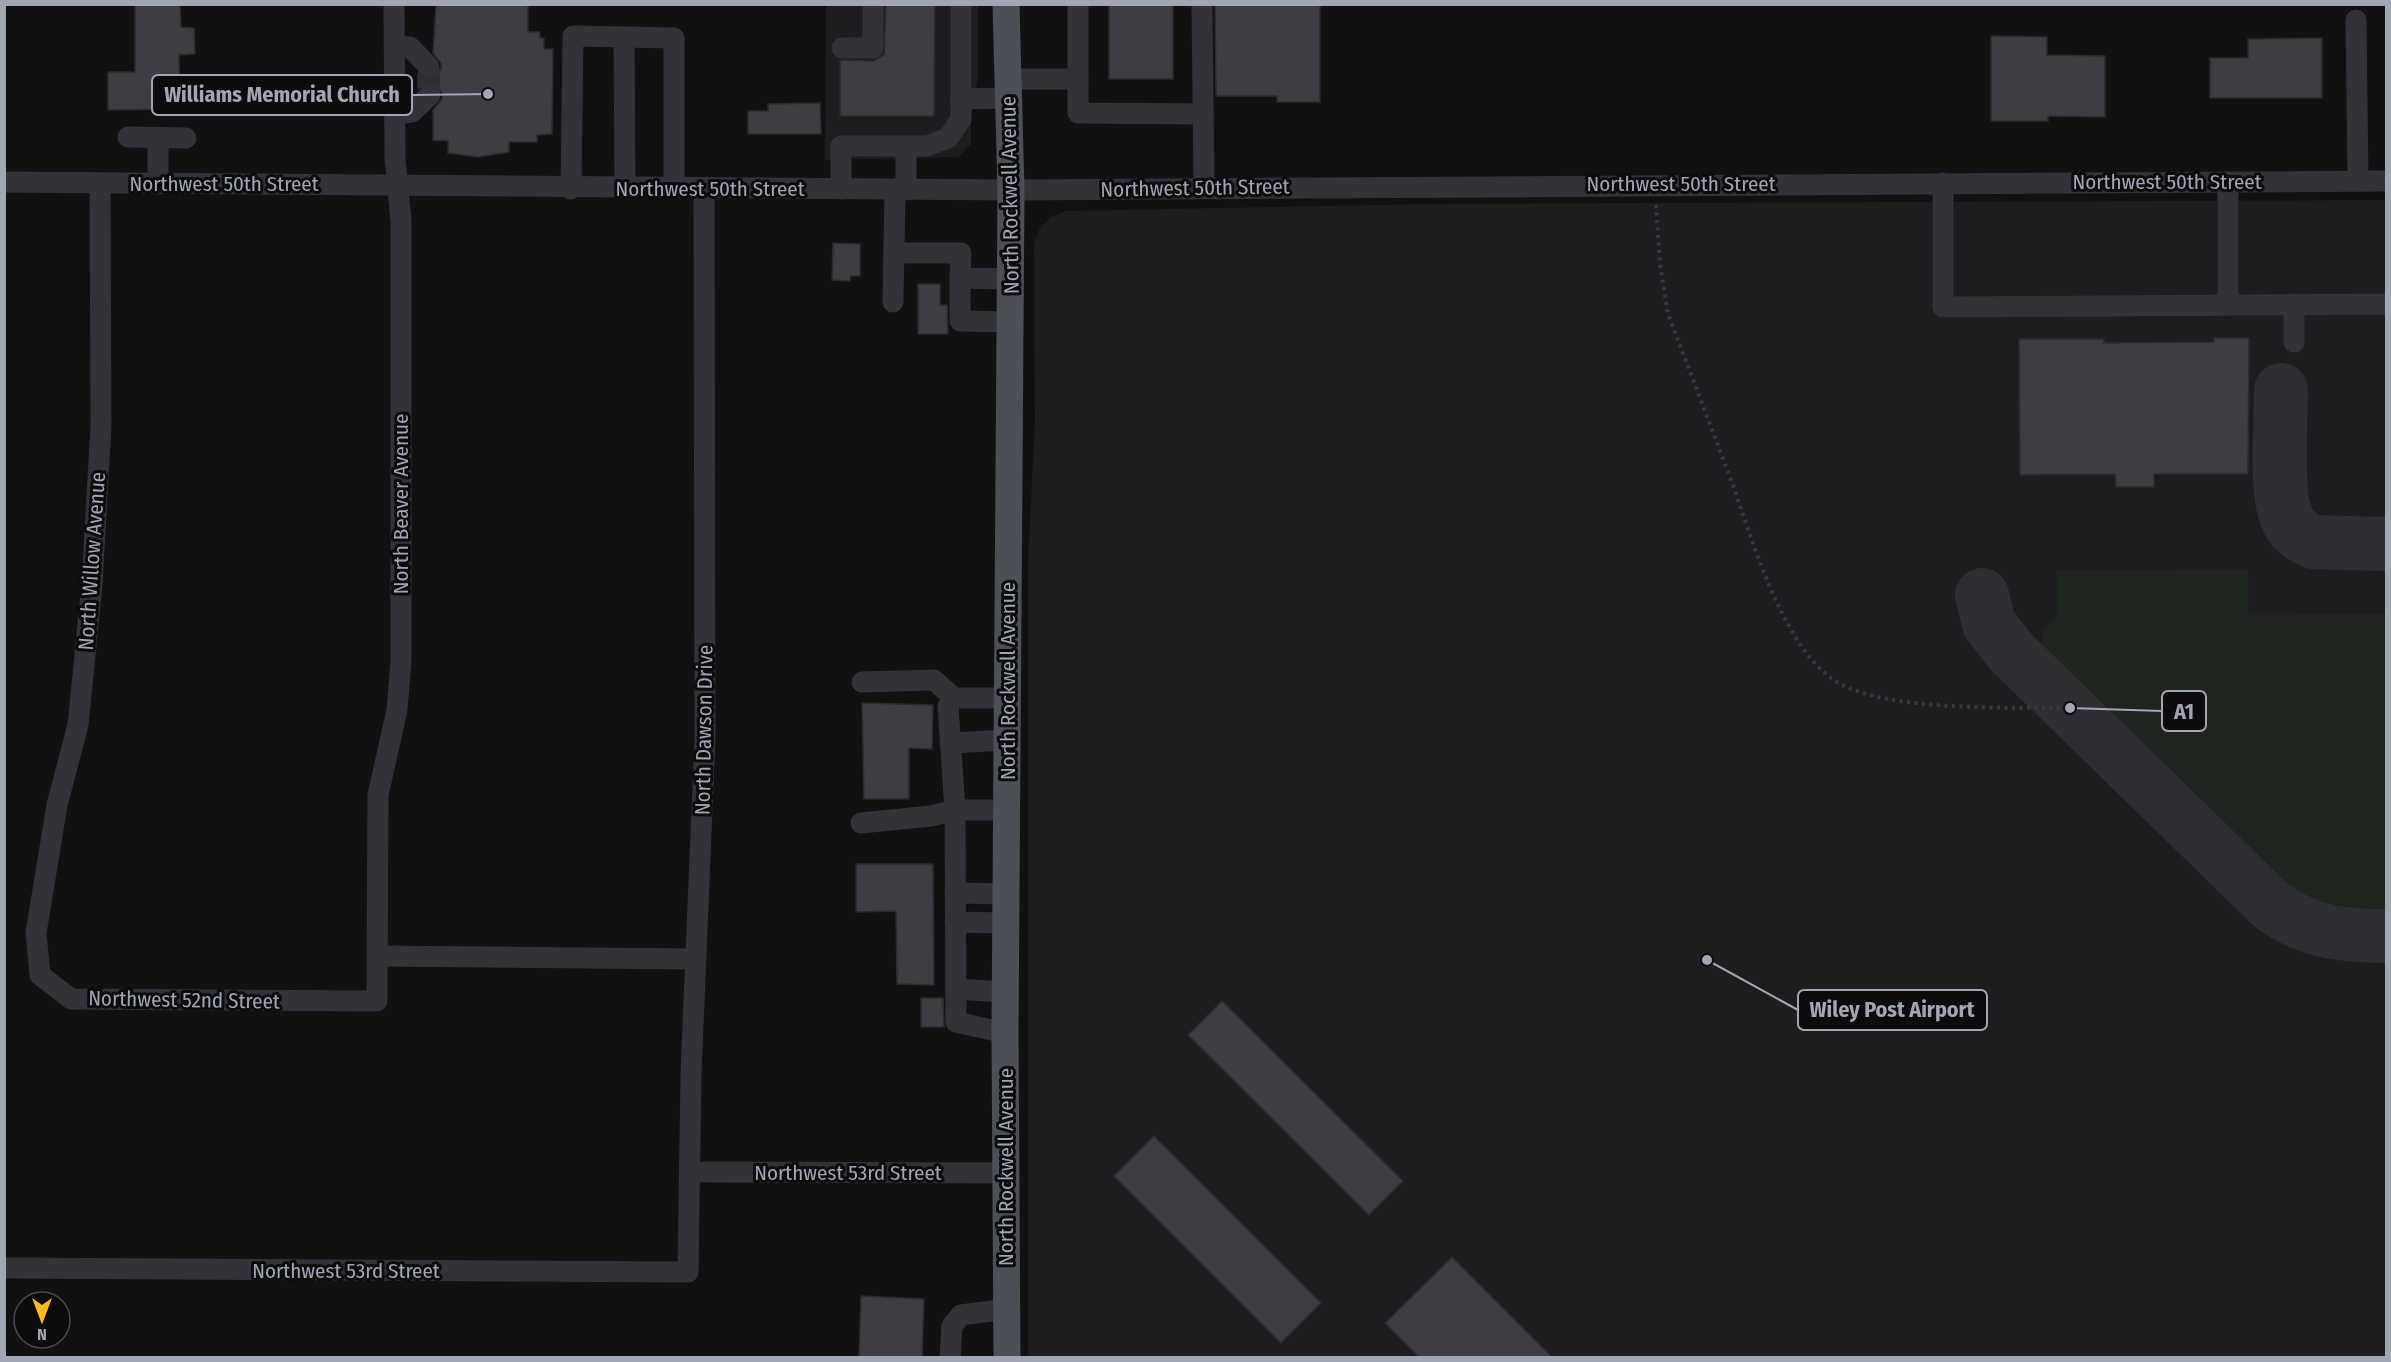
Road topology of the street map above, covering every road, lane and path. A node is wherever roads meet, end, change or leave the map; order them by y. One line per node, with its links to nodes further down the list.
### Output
1 (394, 4): 9 (street, North Beaver Avenue)
2 (873, 4): 10 (street)
3 (961, 4): 15 (street)
4 (1006, 4): 13 (main road, North Rockwell Avenue)
5 (1078, 4): 12 (street)
6 (1202, 4): 16 (street)
7 (2356, 20): 22 (street)
8 (624, 37): 32 (street); 33 (street); 35 (street)
9 (395, 46): 11 (street); 17 (street, North Beaver Avenue)
10 (842, 48)
11 (429, 67)
12 (1078, 79): 13 (street); 16 (street)
13 (1009, 88): 15 (street); 38 (main road, North Rockwell Avenue)
14 (430, 95): 17 (street)
15 (962, 99): 21 (street)
16 (1203, 114): 31 (street)
17 (395, 115): 30 (street, North Beaver Avenue)
18 (128, 137): 19 (street)
19 (158, 137): 20 (street); 28 (street)
20 (186, 138)
21 (906, 146): 36 (street); 37 (street)
22 (2358, 181): 23 (street, Northwest 50th Street); 25 (street, Northwest 50th Street)
23 (2386, 181)
24 (4, 182): 27 (street, Northwest 50th Street)
25 (2228, 182): 26 (street, Northwest 50th Street); 43 (street)
26 (1942, 183): 29 (street, Northwest 50th Street); 43 (street)
27 (100, 184): 28 (street, Northwest 50th Street); 61 (street, North Willow Avenue)
28 (158, 184): 30 (street, Northwest 50th Street)
29 (1654, 185): 31 (street, Northwest 50th Street); 51 (path)
30 (398, 186): 35 (street, Northwest 50th Street); 62 (street, North Beaver Avenue)
31 (1203, 187): 38 (street, Northwest 50th Street)
32 (626, 188): 33 (street, Northwest 50th Street); 35 (street, Northwest 50th Street)
33 (674, 188): 34 (street, Northwest 50th Street)
34 (704, 188): 36 (street, Northwest 50th Street); 63 (street, North Dawson Drive)
35 (571, 189)
36 (841, 189): 37 (street, Northwest 50th Street)
37 (901, 190): 38 (street, Northwest 50th Street); 39 (street)
38 (1011, 190): 41 (main road, North Rockwell Avenue)
39 (894, 253): 40 (street); 42 (street)
40 (960, 278): 41 (street); 46 (street)
41 (1011, 279): 46 (main road, North Rockwell Avenue)
42 (893, 302)
43 (2228, 304): 44 (street)
44 (2294, 304): 45 (street); 47 (street)
45 (2386, 304)
46 (1011, 322): 50 (main road, North Rockwell Avenue)
47 (2294, 342)
48 (862, 682): 49 (street)
49 (954, 698): 50 (street); 53 (street)
50 (1009, 698): 52 (main road, North Rockwell Avenue)
51 (2070, 708)
52 (1008, 740): 53 (street); 55 (main road, North Rockwell Avenue)
53 (950, 743): 54 (street)
54 (955, 810): 55 (street); 56 (street); 57 (street)
55 (1007, 810): 58 (main road, North Rockwell Avenue)
56 (861, 823)
57 (956, 893): 58 (street); 59 (street)
58 (1006, 894): 60 (main road, North Rockwell Avenue)
59 (956, 922): 60 (street); 64 (street)
60 (1006, 922): 65 (main road, North Rockwell Avenue)
61 (36, 933): 66 (street, Northwest 52nd Street)
62 (378, 956): 63 (street); 66 (street, North Beaver Avenue)
63 (696, 959): 68 (street, North Dawson Drive)
64 (956, 989): 65 (street); 67 (street)
65 (1005, 992): 67 (main road, North Rockwell Avenue)
66 (377, 1001)
67 (1005, 1033): 69 (main road, North Rockwell Avenue)
68 (691, 1172): 69 (street, Northwest 53rd Street); 71 (street, North Dawson Drive)
69 (1006, 1173): 72 (main road, North Rockwell Avenue)
70 (4, 1268): 71 (street, Northwest 53rd Street)
71 (688, 1272)
72 (1007, 1310): 73 (street); 74 (main road, North Rockwell Avenue)
73 (950, 1358)
74 (1007, 1358)

